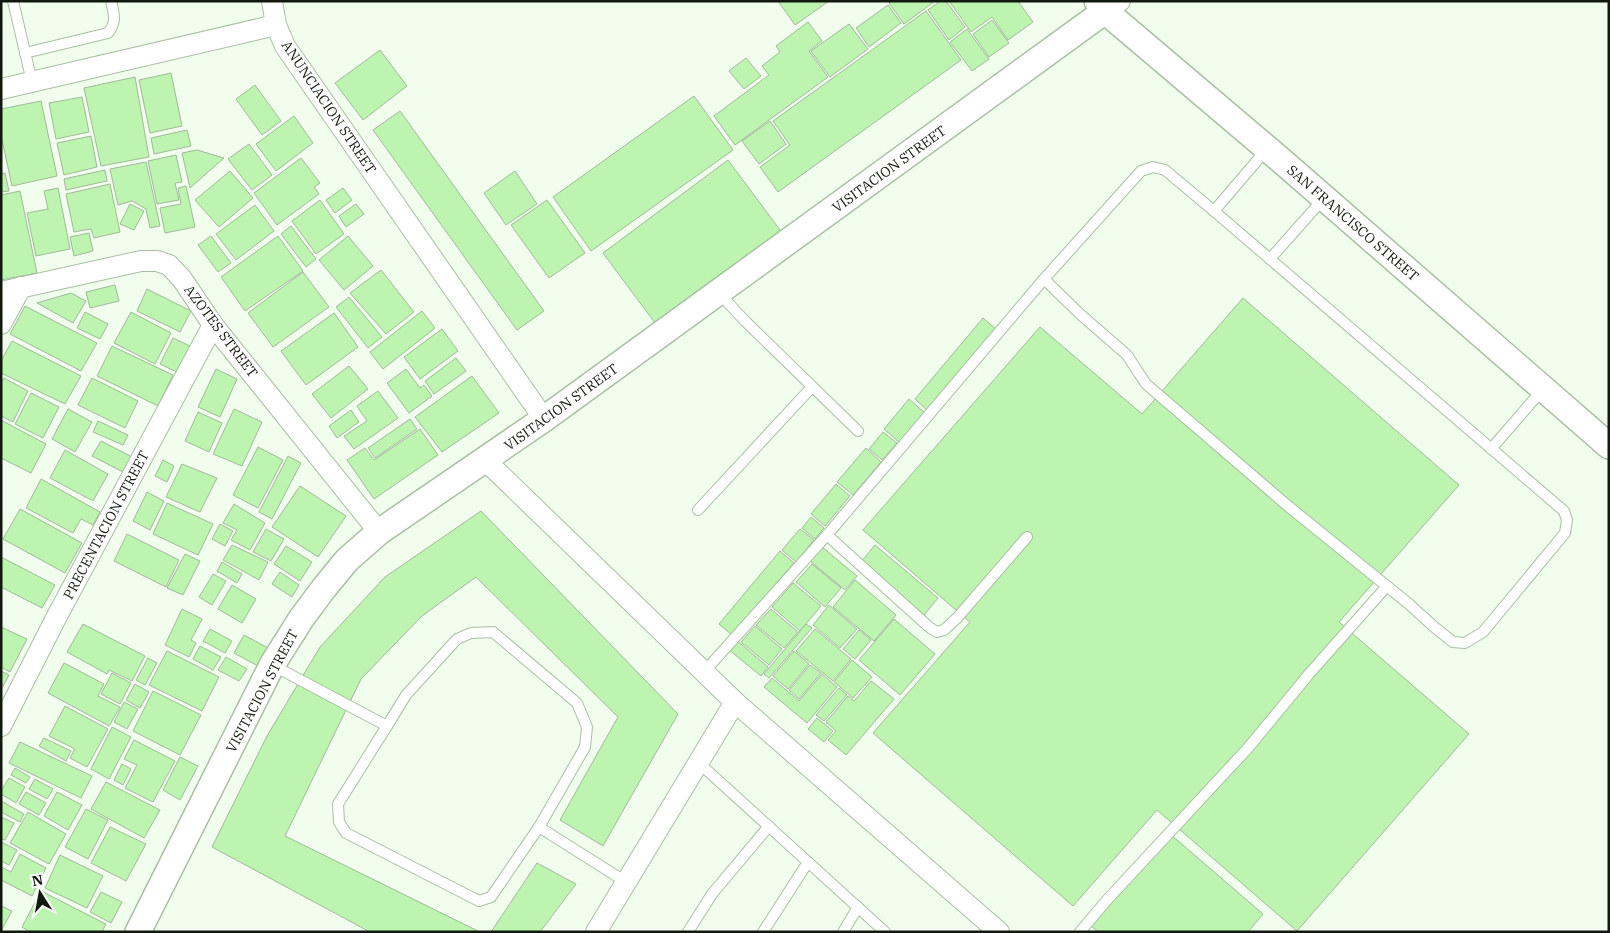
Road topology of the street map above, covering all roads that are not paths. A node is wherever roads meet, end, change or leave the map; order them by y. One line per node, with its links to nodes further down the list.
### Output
1 (13, 1): 6 (lane)
2 (111, 1): 6 (lane)
3 (272, 1): 5 (street)
4 (1108, 5): 9 (street, SAN FRANCISCO STREET); 16 (street, VISITACION STREET)
5 (276, 25): 7 (street, ANUNCIACION STREET); 21 (street, ANUNCIACION STREET)
6 (25, 53): 7 (lane)
7 (32, 82): 8 (street, ANUNCIACION STREET)
8 (1, 89)
9 (1267, 148): 10 (street, SAN FRANCISCO STREET); 11 (lane)
10 (1324, 198): 12 (lane); 20 (street, SAN FRANCISCO STREET)
11 (1214, 211): 12 (lane); 13 (lane)
12 (1270, 258): 24 (lane)
13 (1044, 279): 28 (lane); 30 (lane)
14 (21, 287): 15 (street, AZOTES STREET); 17 (street); 18 (street, AZOTES STREET)
15 (1, 292)
16 (718, 292): 19 (lane); 21 (street, VISITACION STREET)
17 (1, 324)
18 (213, 325): 27 (street, AZOTES STREET); 34 (street, PRECENTACION STREET)
19 (812, 387): 22 (lane); 26 (lane)
20 (1543, 389): 23 (street, SAN FRANCISCO STREET); 24 (lane)
21 (544, 419): 25 (street, VISITACION STREET)
22 (858, 431)
23 (1608, 444)
24 (1491, 449): 30 (lane)
25 (485, 460): 27 (street, VISITACION STREET); 32 (street)
26 (698, 510)
27 (379, 532): 31 (street, VISITACION STREET)
28 (828, 534): 29 (lane); 32 (lane)
29 (1027, 537)
30 (1387, 586): 49 (lane)
31 (272, 665): 35 (lane); 42 (street, VISITACION STREET)
32 (704, 672): 33 (street)
33 (735, 702): 36 (street); 48 (street)
34 (1, 726)
35 (387, 726): 38 (lane); 38 (lane)
36 (699, 763): 37 (lane); 40 (street)
37 (769, 826): 39 (lane); 44 (lane)
38 (539, 827): 40 (lane)
39 (808, 862): 41 (lane); 45 (lane)
40 (626, 882): 43 (street)
41 (858, 907): 46 (lane); 47 (lane)
42 (138, 932)
43 (596, 932)
44 (688, 932)
45 (763, 932)
46 (843, 932)
47 (885, 932)
48 (999, 932)
49 (1080, 932)

